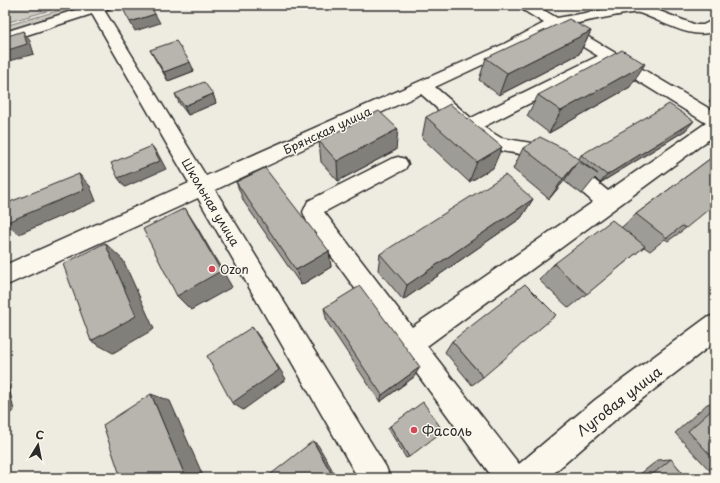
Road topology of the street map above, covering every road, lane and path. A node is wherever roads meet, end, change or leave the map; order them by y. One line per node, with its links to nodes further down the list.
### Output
1 (73, 5): 8 (street)
2 (525, 5): 6 (street)
3 (656, 5): 5 (street, Брянская улица)
4 (100, 6): 9 (street); 16 (street, Школьная улица)
5 (636, 7): 6 (street, Брянская улица); 7 (street)
6 (554, 22): 10 (street); 11 (street, Брянская улица)
7 (715, 23)
8 (5, 25)
9 (5, 37)
10 (610, 56): 12 (street); 13 (street)
11 (423, 86): 13 (street); 16 (street, Брянская улица)
12 (715, 120)
13 (470, 126): 17 (street)
14 (715, 126): 17 (street)
15 (398, 164): 20 (street)
16 (202, 188): 18 (street, Брянская улица); 21 (street, Школьная улица)
17 (608, 203): 20 (street)
18 (5, 276)
19 (715, 327): 23 (street, Луговая улица)
20 (410, 343): 22 (street)
21 (375, 478)
22 (511, 478)
23 (525, 478)

